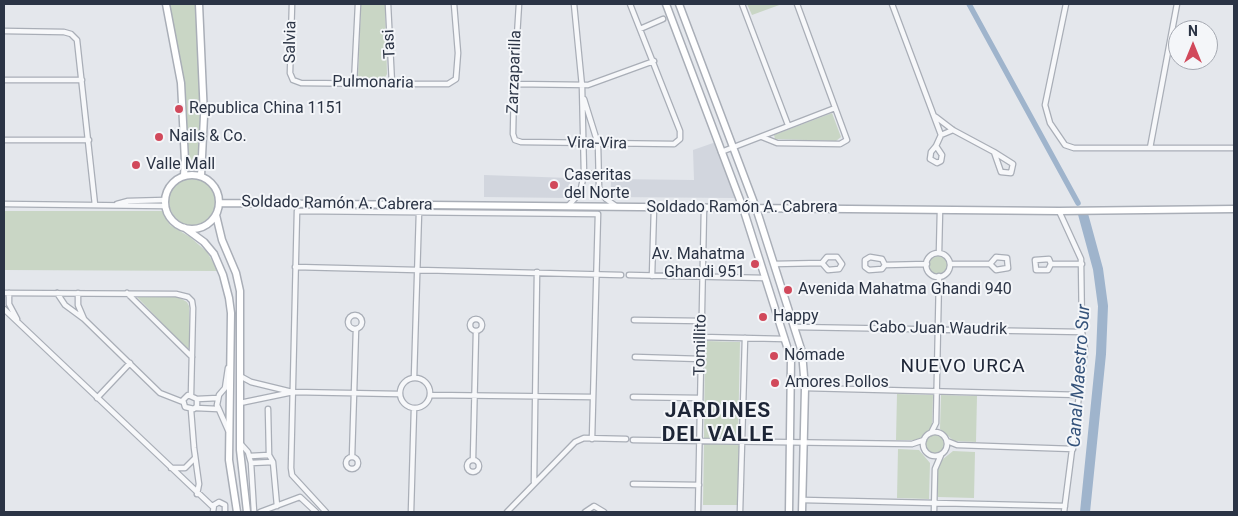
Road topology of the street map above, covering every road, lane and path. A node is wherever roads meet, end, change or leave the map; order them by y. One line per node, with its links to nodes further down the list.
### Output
1 (166, 4): 48 (main road)
2 (199, 4): 49 (main road)
3 (292, 4): 23 (street, Salvia)
4 (358, 4): 24 (street)
5 (388, 4): 25 (street, Tasi)
6 (454, 4): 25 (street, Pulmonaria)
7 (519, 4): 26 (street, Zarzaparilla)
8 (574, 4): 27 (street)
9 (630, 4): 18 (street)
10 (666, 4): 44 (main road)
11 (679, 4): 41 (main road)
12 (742, 4): 31 (street)
13 (797, 4): 29 (street)
14 (892, 4): 30 (street)
15 (1066, 4): 42 (street)
16 (1177, 4): 42 (street)
17 (663, 20): 18 (street)
18 (640, 28): 20 (street)
19 (4, 31): 22 (street)
20 (654, 61): 27 (street); 39 (street, Vira-Vira)
21 (4, 80): 22 (street)
22 (82, 80): 36 (street)
23 (293, 80): 24 (street, Pulmonaria)
24 (354, 84): 25 (street, Pulmonaria)
25 (392, 84)
26 (514, 84): 27 (street); 37 (street, Zarzaparilla)
27 (582, 86): 28 (street)
28 (582, 94): 38 (street); 39 (street)
29 (836, 108): 31 (street); 34 (street)
30 (934, 116): 32 (street); 33 (street)
31 (788, 125): 34 (street)
32 (953, 130): 33 (street); 45 (street)
33 (940, 135): 40 (street)
34 (762, 137): 41 (street)
35 (4, 140): 36 (street)
36 (89, 140): 54 (street)
37 (516, 140): 38 (street, Vira-Vira)
38 (582, 144): 39 (street, Vira-Vira); 46 (street)
39 (598, 144): 47 (street)
40 (936, 146)
41 (733, 148): 44 (street); 60 (main road)
42 (1150, 148): 43 (street)
43 (1234, 148)
44 (721, 152): 59 (main road)
45 (994, 152): 45 (street)
46 (584, 174): 47 (street); 55 (street)
47 (598, 174): 56 (street)
48 (184, 176): 49 (main road); 50 (main road)
49 (202, 176): 51 (main road)
50 (165, 203): 53 (street); 53 (street); 66 (main road)
51 (220, 203): 55 (main road, Soldado Ramón A. Cabrera); 65 (main road)
52 (4, 204): 54 (street)
53 (113, 204): 54 (street)
54 (95, 205)
55 (567, 207): 56 (main road, Soldado Ramón A. Cabrera)
56 (620, 207): 57 (main road, Soldado Ramón A. Cabrera)
57 (654, 208): 58 (main road, Soldado Ramón A. Cabrera); 82 (street)
58 (704, 208): 59 (main road, Soldado Ramón A. Cabrera); 83 (street, Tomillito)
59 (743, 208): 60 (main road, Soldado Ramón A. Cabrera); 85 (main road)
60 (756, 208): 62 (main road, Soldado Ramón A. Cabrera); 69 (main road)
61 (1234, 209): 63 (main road, Soldado Ramón A. Cabrera)
62 (940, 210): 63 (main road, Soldado Ramón A. Cabrera); 67 (street)
63 (1059, 210): 74 (street)
64 (419, 212): 76 (street); 77 (street); 79 (street)
65 (216, 214): 66 (main road); 108 (main road)
66 (185, 228): 103 (main road)
67 (939, 253): 70 (street); 71 (street)
68 (822, 263): 69 (street)
69 (774, 264): 95 (main road)
70 (926, 264): 75 (street); 84 (street)
71 (950, 264): 72 (street); 84 (street)
72 (990, 264)
73 (1052, 264): 74 (street)
74 (1082, 264): 99 (street)
75 (885, 265)
76 (295, 267): 77 (street); 112 (street)
77 (417, 269): 78 (street); 109 (street)
78 (537, 272): 79 (street); 119 (street)
79 (596, 274): 80 (street); 120 (street)
80 (621, 275)
81 (629, 275): 82 (street)
82 (652, 276): 83 (street)
83 (703, 276): 85 (street); 93 (street, Tomillito)
84 (939, 276): 97 (street)
85 (765, 278): 102 (main road)
86 (6, 293): 87 (street); 94 (street)
87 (57, 293): 88 (street); 91 (street)
88 (78, 293): 89 (street); 91 (street)
89 (127, 294): 104 (street); 104 (street)
90 (4, 309): 94 (street)
91 (84, 319): 107 (street)
92 (634, 320): 93 (street)
93 (702, 321): 100 (street, Tomillito)
94 (22, 326): 122 (street)
95 (794, 327): 97 (street, Cabo Juan Waudrik); 110 (main road)
96 (356, 329): 113 (street)
97 (938, 329): 99 (street, Cabo Juan Waudrik); 111 (street)
98 (476, 332): 118 (street)
99 (1082, 332): 117 (street)
100 (701, 337): 101 (street); 106 (street, Tomillito)
101 (745, 338): 102 (street); 142 (street)
102 (785, 339): 143 (main road)
103 (230, 354): 124 (street); 133 (main road)
104 (192, 357): 115 (street)
105 (635, 358): 106 (street)
106 (701, 359): 125 (street, Tomillito)
107 (130, 363): 122 (street); 126 (street)
108 (240, 376): 112 (street); 127 (main road)
109 (414, 378): 114 (street); 116 (street)
110 (805, 388): 111 (street); 144 (main road)
111 (937, 391): 117 (street); 132 (street)
112 (293, 392): 113 (street); 127 (street); 175 (street)
113 (354, 393): 114 (street); 153 (street)
114 (399, 394): 131 (street)
115 (191, 395): 123 (street); 126 (street)
116 (430, 395): 118 (street); 131 (street)
117 (1080, 395): 148 (street)
118 (474, 396): 119 (street); 155 (street)
119 (534, 396): 120 (street); 160 (street)
120 (593, 397): 136 (street)
121 (632, 397): 125 (street)
122 (97, 398): 158 (street)
123 (197, 398): 124 (street); 128 (street)
124 (218, 398): 129 (street)
125 (700, 398): 140 (street, Tomillito)
126 (183, 402): 128 (street)
127 (240, 403): 145 (main road)
128 (194, 409): 129 (street); 154 (street)
129 (218, 409): 133 (street)
130 (268, 409): 151 (street)
131 (414, 409): 176 (street)
132 (936, 422): 134 (street); 135 (street)
133 (229, 432): 170 (main road)
134 (931, 433): 135 (street); 139 (street)
135 (941, 434): 141 (street)
136 (592, 438): 137 (street); 160 (street)
137 (626, 439)
138 (633, 440): 140 (street)
139 (924, 440): 146 (street); 149 (street)
140 (700, 441): 142 (street); 162 (street, Tomillito)
141 (947, 441): 147 (street); 150 (street)
142 (742, 442): 143 (street); 181 (street)
143 (790, 442): 144 (street); 182 (main road)
144 (804, 442): 146 (street); 164 (main road)
145 (240, 443): 152 (street); 171 (main road)
146 (912, 444): 149 (street)
147 (957, 445): 148 (street); 150 (street)
148 (1073, 449): 167 (street)
149 (926, 452): 150 (street); 159 (street)
150 (943, 453): 159 (street)
151 (269, 455): 152 (street); 156 (street)
152 (250, 456): 157 (street)
153 (352, 457)
154 (195, 458): 158 (street); 163 (street)
155 (473, 459)
156 (273, 462): 157 (street); 166 (street)
157 (251, 463): 172 (street)
158 (168, 467): 163 (street)
159 (935, 469): 165 (street)
160 (534, 482): 177 (street)
161 (633, 484): 162 (street)
162 (699, 485): 180 (street, Tomillito)
163 (198, 494): 168 (street)
164 (803, 500): 165 (street); 183 (main road)
165 (934, 503): 167 (street); 184 (street)
166 (277, 506): 173 (street); 174 (street)
167 (1065, 506): 185 (street)
168 (213, 510): 169 (street)
169 (225, 512)
170 (237, 512)
171 (247, 512)
172 (254, 512)
173 (260, 512)
174 (316, 512)
175 (326, 512)
176 (411, 512)
177 (506, 512)
178 (585, 512): 179 (street)
179 (604, 512)
180 (698, 512)
181 (740, 512)
182 (789, 512)
183 (802, 512)
184 (934, 512)
185 (1064, 512)

